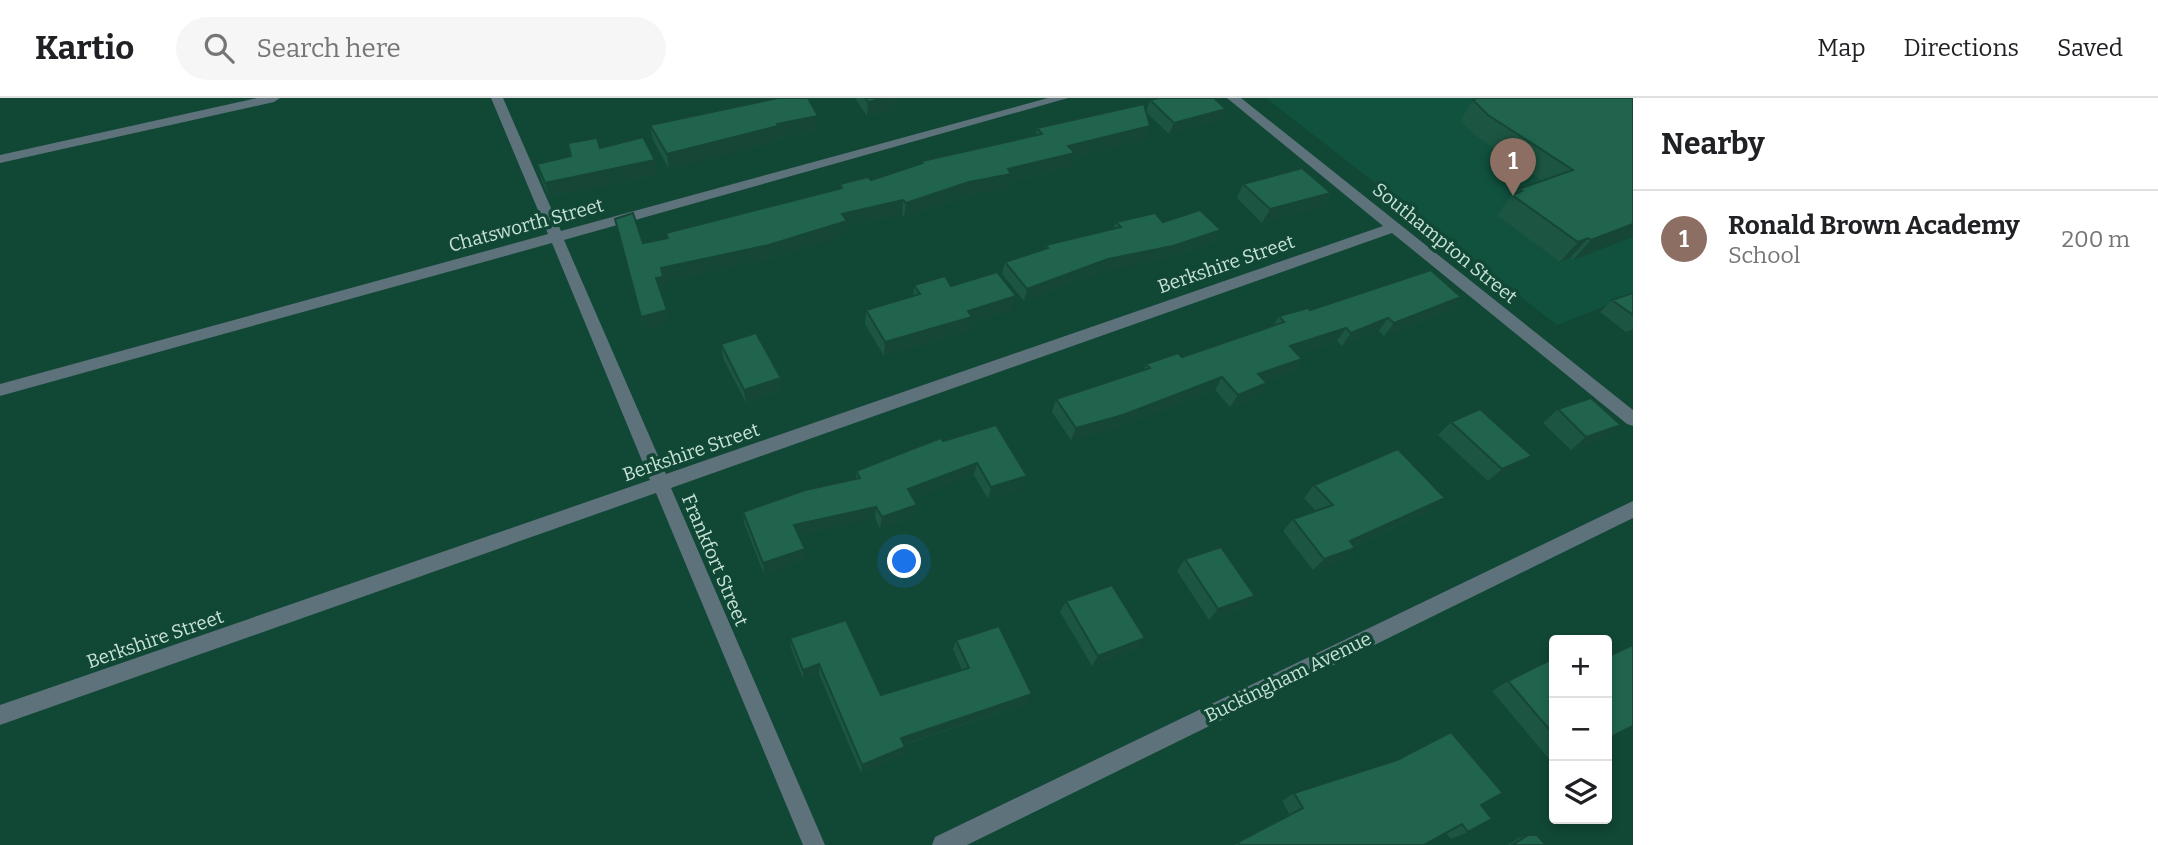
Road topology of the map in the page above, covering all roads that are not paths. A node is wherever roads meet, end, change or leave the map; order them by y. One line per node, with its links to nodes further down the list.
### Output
1 (274, 98): 5 (street)
2 (496, 98): 7 (street, Frankfort Street)
3 (1062, 98): 7 (street, Chatsworth Street)
4 (1233, 98): 6 (street, Southampton Street)
5 (0, 159)
6 (1395, 227): 9 (street, Southampton Street); 10 (street, Berkshire Street)
7 (555, 237): 8 (street, Chatsworth Street); 10 (street, Frankfort Street)
8 (0, 390)
9 (1633, 419)
10 (661, 485): 12 (street, Berkshire Street); 13 (street, Frankfort Street)
11 (1633, 509): 14 (street, Buckingham Avenue)
12 (0, 715)
13 (814, 845)
14 (943, 845)

